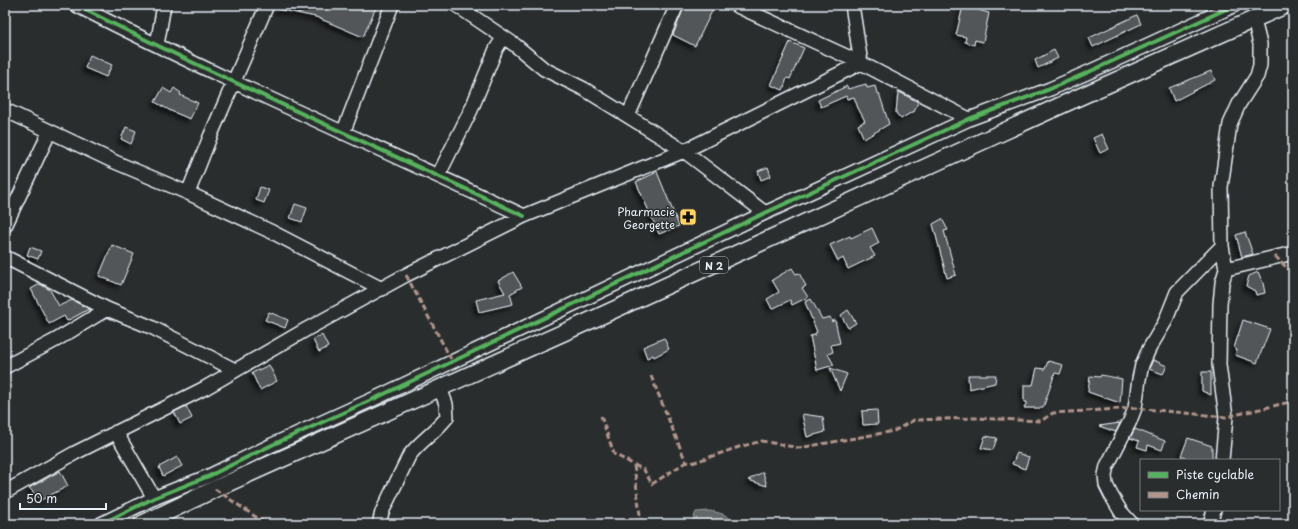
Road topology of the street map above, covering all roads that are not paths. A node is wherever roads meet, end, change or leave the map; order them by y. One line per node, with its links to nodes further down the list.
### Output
1 (76, 5): 15 (street)
2 (164, 5): 15 (street)
3 (267, 5): 17 (street)
4 (392, 5): 22 (street)
5 (456, 5): 14 (street)
6 (677, 5): 19 (street)
7 (735, 5): 16 (street)
8 (852, 5): 16 (street)
9 (1235, 5): 11 (street)
10 (1286, 5): 12 (main road, N 2)
11 (1215, 9): 13 (street); 20 (street)
12 (1254, 20): 13 (main road, N 2); 29 (street)
13 (1221, 35): 37 (main road, N 2)
14 (504, 38): 19 (street); 24 (street)
15 (157, 45): 17 (street)
16 (861, 63): 20 (street); 23 (street)
17 (234, 82): 22 (street); 25 (street)
18 (5, 110): 21 (street)
19 (628, 116): 23 (street)
20 (969, 120): 26 (street)
21 (50, 131): 25 (street); 28 (street)
22 (343, 133): 24 (street)
23 (684, 151): 26 (street); 27 (street)
24 (438, 176): 27 (street)
25 (188, 193): 33 (street)
26 (765, 213): 41 (street)
27 (524, 216): 33 (street)
28 (5, 226)
29 (1222, 246): 32 (street); 46 (street)
30 (1293, 253): 32 (street)
31 (5, 257): 34 (street)
32 (1226, 269): 39 (street)
33 (382, 289): 36 (street)
34 (107, 309): 35 (street); 36 (street)
35 (5, 367)
36 (235, 370): 38 (street)
37 (440, 388): 44 (main road, N 2); 45 (street)
38 (116, 432): 40 (street); 41 (street)
39 (1222, 459)
40 (5, 492)
41 (154, 498): 43 (street)
42 (1214, 511): 47 (street)
43 (102, 524)
44 (142, 524)
45 (379, 524)
46 (1132, 524)
47 (1210, 524)

